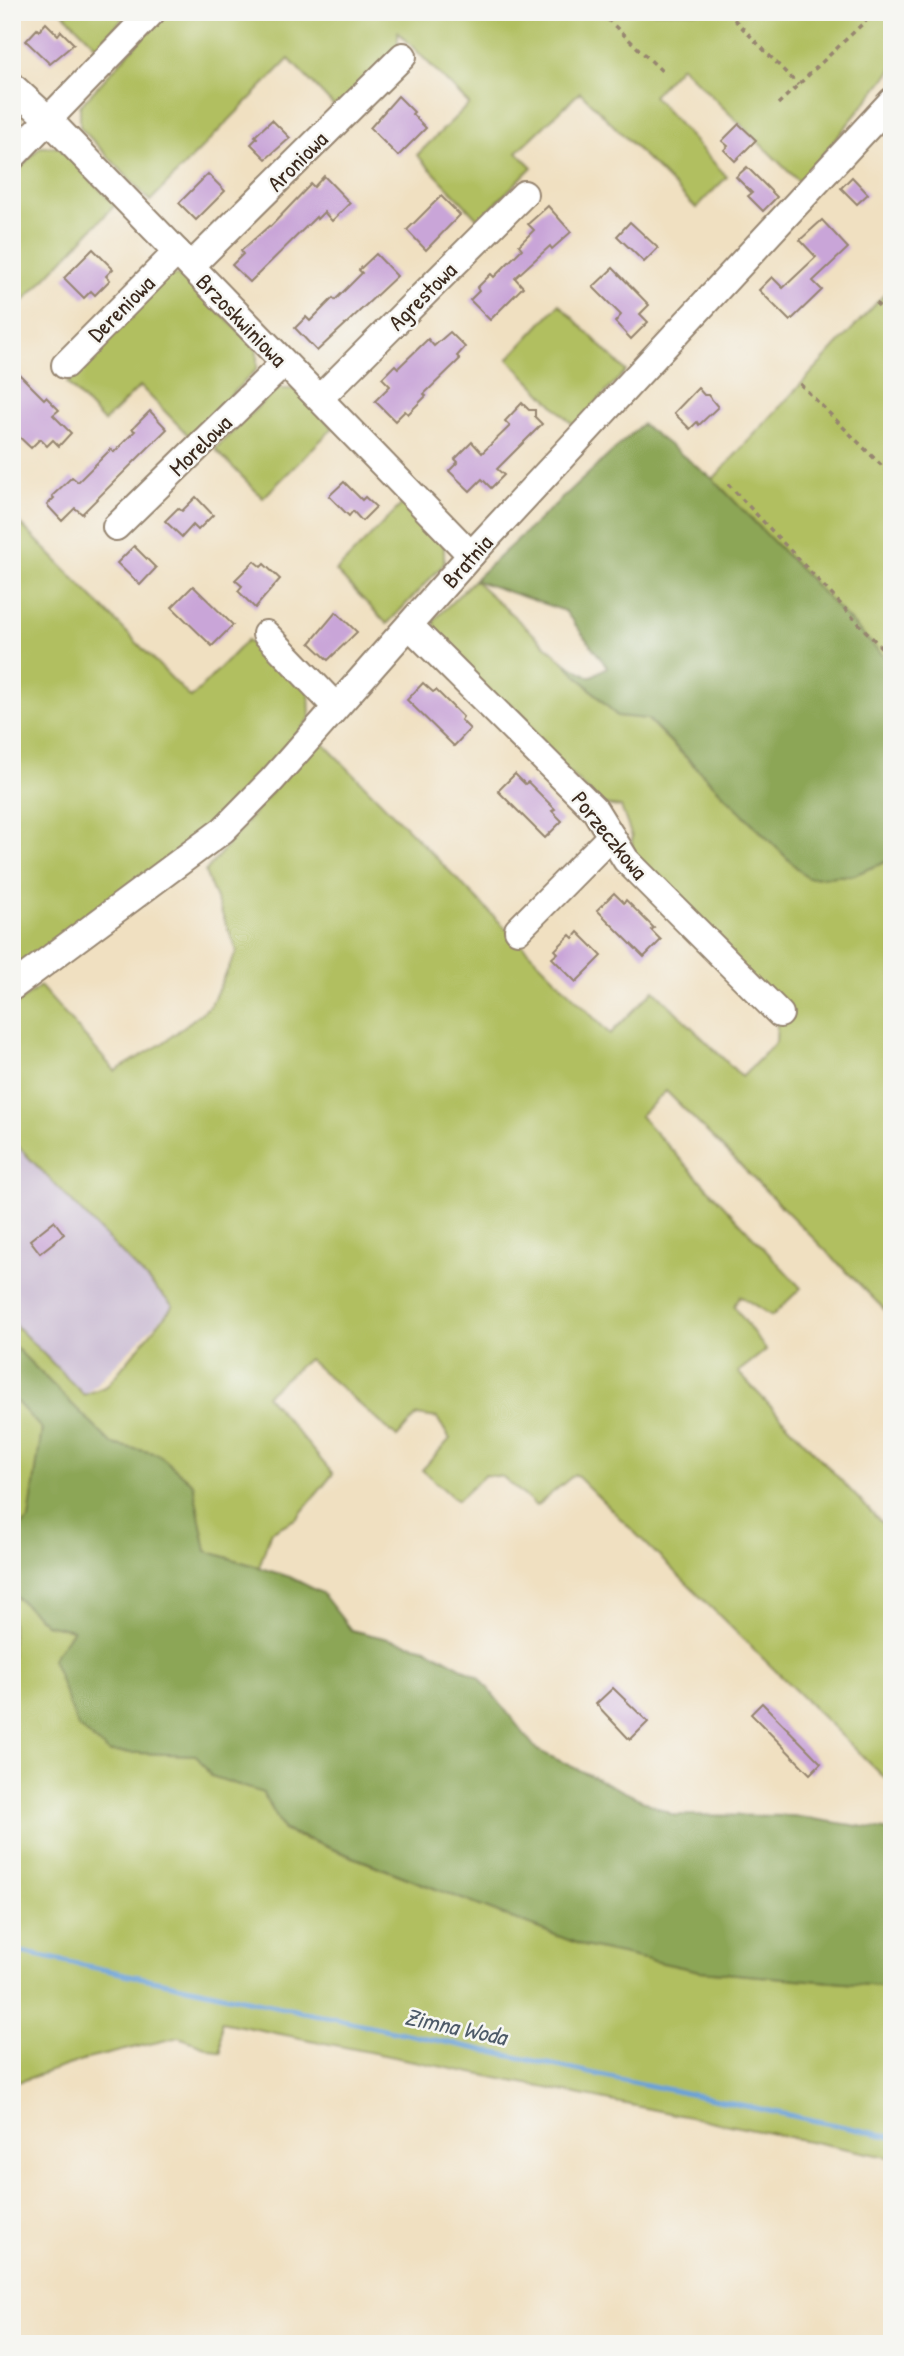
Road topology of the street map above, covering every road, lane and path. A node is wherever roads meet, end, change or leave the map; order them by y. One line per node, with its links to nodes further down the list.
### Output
1 (152, 12): 13 (street)
2 (600, 12): 8 (path)
3 (727, 12): 9 (path)
4 (875, 12): 9 (path)
5 (883, 12): 6 (path)
6 (892, 21)
7 (403, 56): 16 (street, Aroniowa)
8 (665, 74)
9 (799, 85): 12 (path)
10 (12, 86): 13 (street, Brzoskwiniowa)
11 (892, 101): 26 (street, Bratnia)
12 (778, 104)
13 (48, 120): 14 (street); 16 (street, Brzoskwiniowa)
14 (12, 157)
15 (524, 194): 22 (street, Agrestowa)
16 (184, 259): 19 (street, Brzoskwiniowa); 20 (street, Dereniowa)
17 (876, 303): 18 (path)
18 (892, 319)
19 (283, 364): 22 (street, Brzoskwiniowa); 25 (street, Morelowa)
20 (65, 365)
21 (800, 384): 23 (path)
22 (320, 398): 26 (street, Brzoskwiniowa)
23 (892, 476)
24 (728, 484): 29 (path)
25 (116, 527)
26 (471, 555): 27 (street, Bratnia)
27 (410, 626): 30 (street, Bratnia); 31 (street, Porzeczkowa)
28 (266, 634): 30 (street)
29 (892, 659)
30 (336, 707): 33 (street, Bratnia)
31 (611, 836): 32 (street); 34 (street, Porzeczkowa)
32 (518, 930)
33 (12, 987)
34 (780, 1014)

